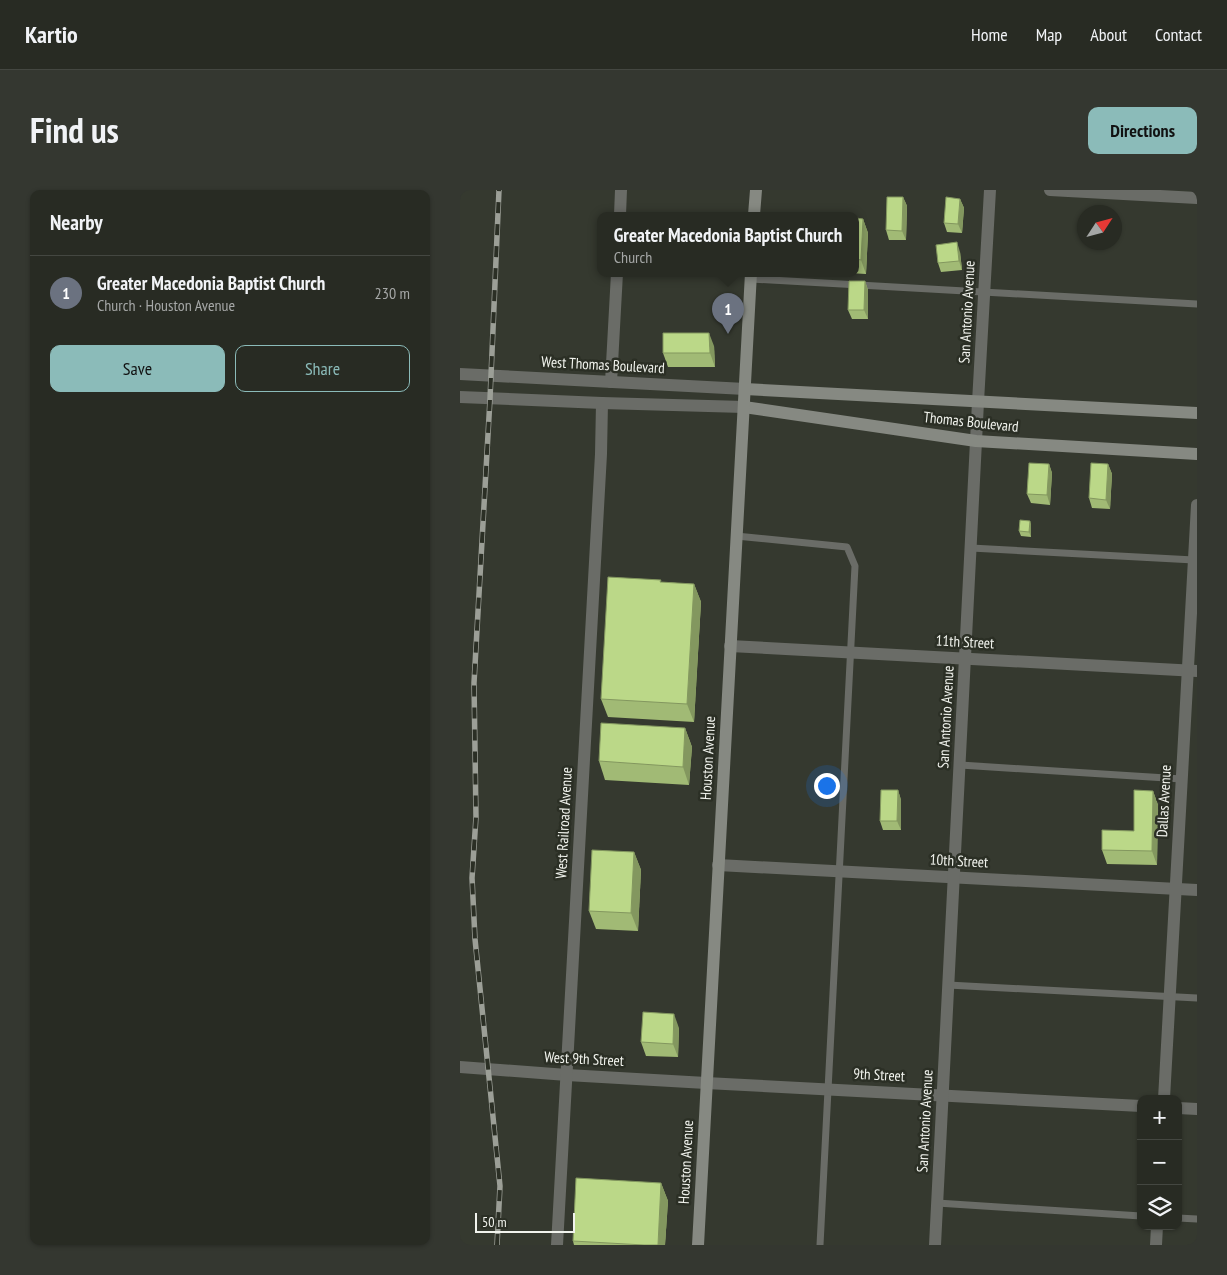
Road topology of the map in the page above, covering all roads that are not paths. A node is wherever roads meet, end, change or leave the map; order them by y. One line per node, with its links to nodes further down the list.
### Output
1 (621, 190): 6 (street)
2 (756, 190): 7 (main road)
3 (990, 190): 11 (street, San Antonio Avenue)
4 (1050, 190): 5 (street)
5 (1197, 198)
6 (620, 212)
7 (754, 212)
8 (617, 277): 14 (street)
9 (751, 277): 15 (main road, Houston Avenue)
10 (766, 277): 11 (lane)
11 (984, 292): 12 (lane); 17 (street, San Antonio Avenue)
12 (1197, 304)
13 (460, 374): 14 (street, West Thomas Boulevard)
14 (611, 382): 15 (street, West Thomas Boulevard)
15 (745, 389): 17 (main road, Thomas Boulevard); 19 (main road, Houston Avenue)
16 (460, 398): 18 (street)
17 (978, 402): 20 (main road, Thomas Boulevard); 21 (street, San Antonio Avenue)
18 (602, 404): 19 (street); 42 (street, West Railroad Avenue)
19 (744, 407): 21 (main road, Thomas Boulevard); 24 (main road, Houston Avenue)
20 (1197, 413)
21 (976, 441): 22 (main road, Thomas Boulevard); 25 (street, San Antonio Avenue)
22 (1197, 454)
23 (1197, 505): 26 (street, Dallas Avenue)
24 (736, 536): 27 (main road, Houston Avenue); 28 (lane)
25 (971, 548): 26 (lane); 29 (street, San Antonio Avenue)
26 (1194, 560): 30 (street, Dallas Avenue)
27 (730, 646): 28 (street, 11th Street); 33 (main road, Houston Avenue)
28 (851, 652): 29 (street, 11th Street); 34 (lane)
29 (965, 658): 30 (street, 11th Street); 31 (street, San Antonio Avenue)
30 (1192, 671): 32 (street, Dallas Avenue)
31 (960, 765): 32 (lane); 35 (street, San Antonio Avenue)
32 (1182, 779): 36 (street, Dallas Avenue)
33 (718, 865): 34 (street, 10th Street); 43 (main road, Houston Avenue)
34 (840, 872): 35 (street, 10th Street); 44 (lane)
35 (954, 878): 36 (street, 10th Street); 38 (street, San Antonio Avenue)
36 (1176, 889): 37 (street, 10th Street); 39 (street, Dallas Avenue)
37 (1197, 890)
38 (948, 985): 39 (lane); 45 (street, San Antonio Avenue)
39 (1170, 997): 40 (lane); 46 (street, Dallas Avenue)
40 (1197, 998)
41 (460, 1067): 42 (street, West 9th Street)
42 (567, 1075): 43 (street, West 9th Street); 55 (street, West Railroad Avenue)
43 (706, 1083): 44 (street, 9th Street); 56 (main road, Houston Avenue)
44 (828, 1089): 45 (street, 9th Street); 57 (lane)
45 (943, 1095): 47 (street, 9th Street); 50 (street, San Antonio Avenue)
46 (1164, 1095)
47 (1137, 1106)
48 (1182, 1108): 49 (street)
49 (1197, 1109)
50 (937, 1203): 51 (lane); 58 (street, San Antonio Avenue)
51 (1137, 1216)
52 (1182, 1218): 53 (lane)
53 (1197, 1219)
54 (1157, 1230): 59 (street)
55 (558, 1245)
56 (698, 1245)
57 (820, 1245)
58 (935, 1245)
59 (1156, 1245)

